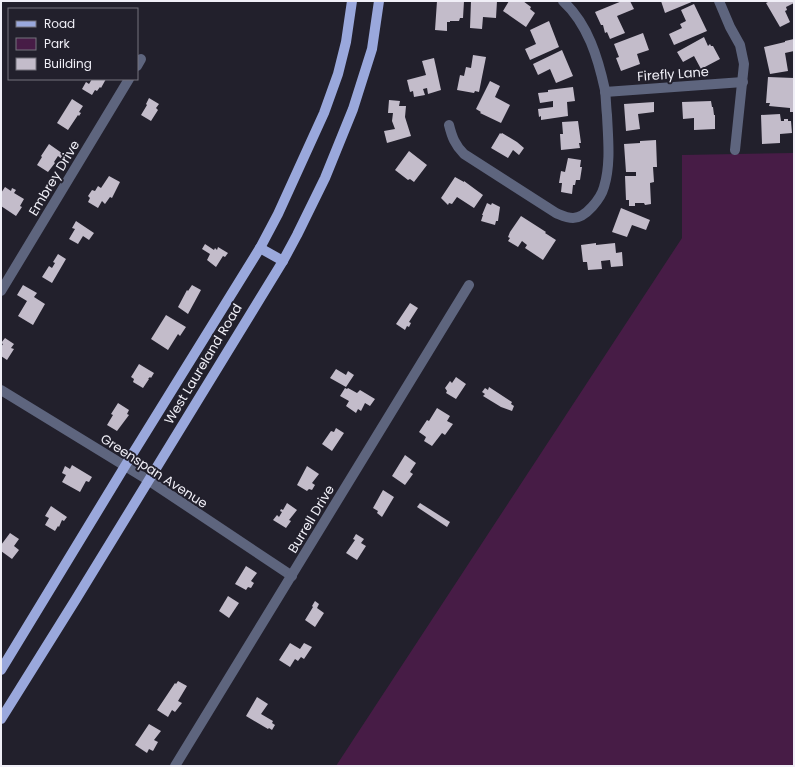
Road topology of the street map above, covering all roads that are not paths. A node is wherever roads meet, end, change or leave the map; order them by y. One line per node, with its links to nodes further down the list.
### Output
1 (352, 1): 10 (main road, West Laureland Road)
2 (379, 1): 11 (main road, West Laureland Road)
3 (563, 1): 7 (street)
4 (719, 1): 6 (street)
5 (128, 80): 13 (street, Embrey Drive)
6 (743, 82): 7 (street, Firefly Lane); 9 (street)
7 (605, 92): 8 (street)
8 (448, 125)
9 (735, 150)
10 (260, 248): 11 (main road); 15 (main road, West Laureland Road)
11 (282, 261): 16 (main road, West Laureland Road)
12 (468, 285): 17 (street, Burrell Drive)
13 (1, 291)
14 (1, 390): 15 (street, Greenspan Avenue)
15 (125, 466): 16 (street, Greenspan Avenue); 18 (main road, West Laureland Road)
16 (148, 480): 17 (street, Greenspan Avenue); 19 (main road, West Laureland Road)
17 (292, 576): 20 (street, Burrell Drive)
18 (1, 670)
19 (1, 719)
20 (175, 766)

